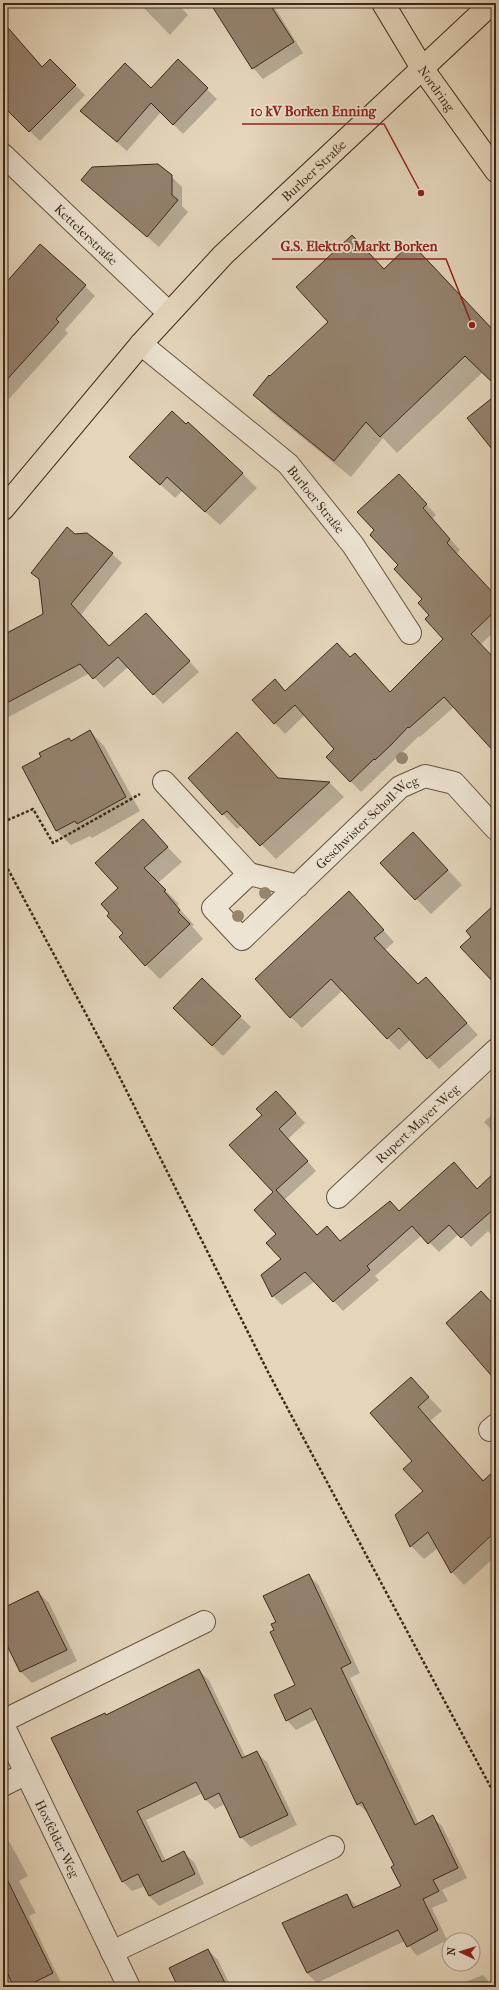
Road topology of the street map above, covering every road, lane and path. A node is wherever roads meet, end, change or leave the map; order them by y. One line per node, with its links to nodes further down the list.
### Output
1 (383, 3): 3 (main road, Nordring)
2 (492, 3): 3 (main road, Burloer Straße)
3 (422, 68): 5 (main road, Nordring); 6 (main road, Burloer Straße)
4 (3, 155): 6 (street, Kettelerstraße)
5 (496, 171)
6 (170, 313): 7 (main road, Burloer Straße)
7 (141, 344): 8 (main road, Burloer Straße); 9 (street, Burloer Straße)
8 (3, 509)
9 (410, 633)
10 (164, 782): 11 (path); 14 (street)
11 (3, 822)
12 (496, 828): 15 (street, Geschwister-Scholl-Weg)
13 (3, 860): 23 (path)
14 (249, 874): 15 (street); 15 (street, Geschwister-Scholl-Weg)
15 (298, 886)
16 (496, 1050): 17 (street, Rupert-Mayer-Weg)
17 (338, 1197)
18 (204, 1622): 19 (street)
19 (3, 1722)
20 (3, 1725): 21 (street, Hoxfelder Weg)
21 (25, 1774): 22 (street); 25 (street, Hoxfelder Weg)
22 (3, 1785)
23 (496, 1797)
24 (333, 1847): 25 (street)
25 (112, 1952): 26 (street, Hoxfelder Weg)
26 (129, 1987)

